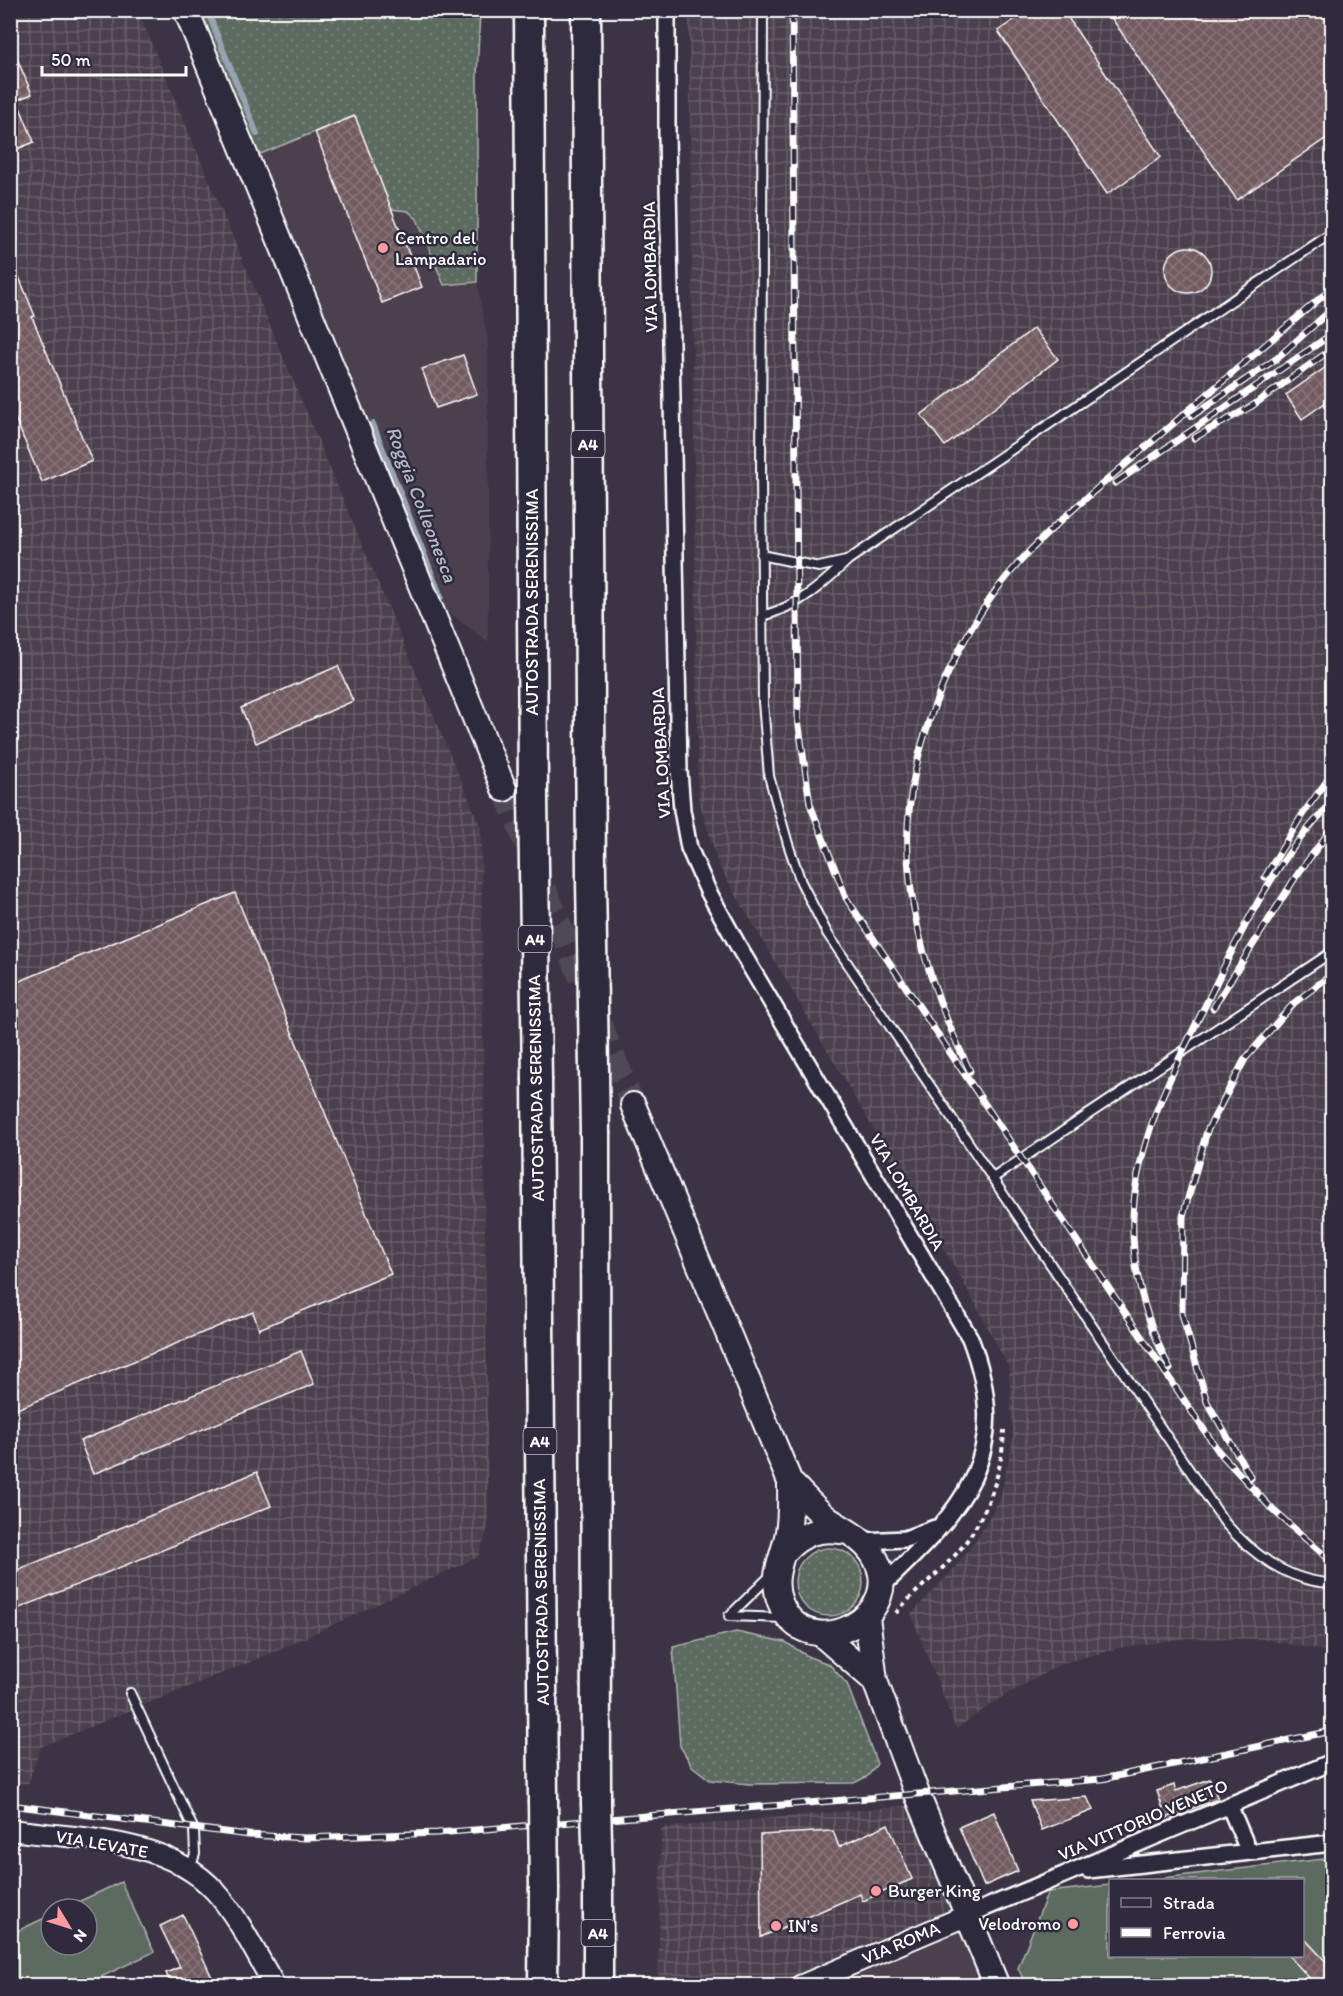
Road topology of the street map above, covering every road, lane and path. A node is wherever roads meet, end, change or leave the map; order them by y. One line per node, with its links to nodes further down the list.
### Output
1 (186, 10): 10 (main road)
2 (529, 10): 36 (highway, AUTOSTRADA SERENISSIMA / A4, bridge)
3 (586, 10): 37 (highway, A4, bridge)
4 (667, 10): 16 (street, VIA LOMBARDIA)
5 (763, 10): 7 (lane)
6 (1332, 233): 8 (lane)
7 (761, 555): 8 (lane); 9 (lane)
8 (848, 560): 9 (lane)
9 (762, 616): 13 (lane)
10 (504, 789)
11 (1332, 952): 13 (lane)
12 (633, 1105): 15 (main road)
13 (993, 1178): 19 (lane)
14 (1004, 1426): 21 (path)
15 (790, 1482): 17 (main road); 18 (main road)
16 (950, 1514): 17 (street, VIA LOMBARDIA); 20 (street, VIA LOMBARDIA)
17 (855, 1537): 18 (main road); 20 (main road)
18 (781, 1561): 23 (main road); 23 (lane)
19 (1332, 1583)
20 (880, 1587): 22 (main road)
21 (893, 1616)
22 (867, 1617): 24 (main road); 25 (main road)
23 (791, 1618): 24 (main road)
24 (821, 1634): 25 (main road)
25 (874, 1682): 34 (main road)
26 (130, 1693): 32 (lane)
27 (1332, 1762): 28 (street, VIA VITTORIO VENETO)
28 (1229, 1805): 31 (street); 33 (street, VIA VITTORIO VENETO)
29 (10, 1830): 32 (street, VIA LEVATE)
30 (1332, 1843): 31 (street)
31 (1249, 1852): 33 (street)
32 (190, 1870): 35 (street, VIA LEVATE)
33 (1070, 1872): 34 (street, VIA VITTORIO VENETO)
34 (968, 1915): 38 (street, VIA ROMA); 39 (main road)
35 (275, 1986)
36 (543, 1986)
37 (598, 1986)
38 (800, 1986)
39 (997, 1986)

